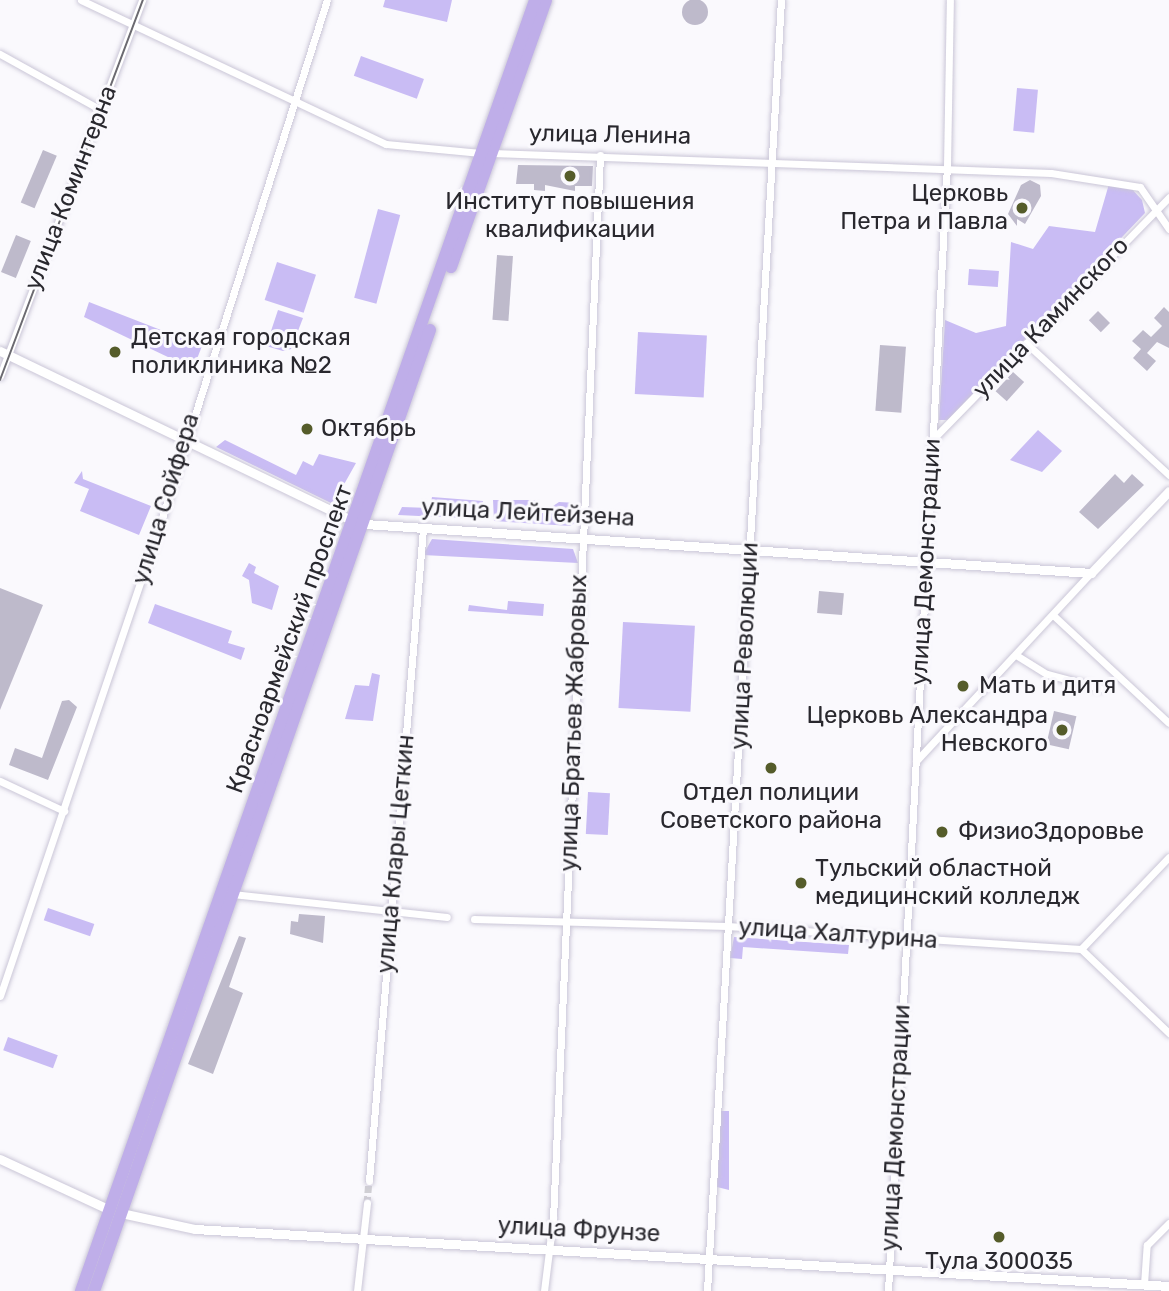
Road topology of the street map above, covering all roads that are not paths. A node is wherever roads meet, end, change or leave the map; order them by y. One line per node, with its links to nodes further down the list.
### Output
1 (81, 0): 8 (street, улица Ленина)
2 (142, 0): 8 (street, улица Коминтерна)
3 (327, 0): 10 (street, улица Сойфера)
4 (535, 0): 12 (main road, Красноармейский проспект)
5 (546, 0): 12 (main road, Красноармейский проспект)
6 (781, 0): 14 (street, улица Революции)
7 (950, 0): 15 (street, улица Демонстрации)
8 (132, 25): 10 (street, улица Ленина); 11 (street, улица Коминтерна)
9 (0, 54): 11 (street)
10 (294, 102): 12 (street, улица Ленина); 23 (street, улица Сойфера)
11 (101, 110): 20 (street, улица Коминтерна)
12 (486, 153): 13 (street, улица Ленина); 26 (main road, Красноармейский проспект)
13 (600, 155): 14 (street, улица Ленина); 28 (street, улица Братьев Жабровых)
14 (772, 162): 15 (street, улица Ленина); 29 (street, улица Революции)
15 (947, 166): 17 (street, улица Ленина); 22 (street, улица Демонстрации)
16 (1169, 197): 17 (street, улица Каминского)
17 (1153, 213): 18 (street, улица Ленина); 19 (street, улица Каминского)
18 (1169, 229)
19 (1026, 342): 22 (street, улица Каминского); 24 (street)
20 (4, 353): 21 (street, улица Коминтерна); 23 (street, улица Лейтейзена)
21 (0, 376)
22 (933, 439): 30 (street, улица Демонстрации)
23 (183, 442): 26 (street, улица Лейтейзена); 38 (street, улица Сойфера)
24 (1169, 475)
25 (1169, 491): 31 (street)
26 (359, 522): 27 (street, улица Лейтейзена); 40 (main road, Красноармейский проспект); 53 (main road, Красноармейский проспект)
27 (423, 528): 28 (street, улица Лейтейзена); 41 (street, улица Клары Цеткин)
28 (583, 537): 29 (street, улица Лейтейзена); 44 (street, улица Братьев Жабровых)
29 (751, 547): 30 (street, улица Лейтейзена); 45 (street, улица Революции)
30 (926, 561): 31 (street, улица Лейтейзена); 36 (street, улица Демонстрации)
31 (1091, 573): 32 (street)
32 (1053, 615): 33 (street); 35 (street)
33 (1016, 656): 34 (street); 36 (street)
34 (1100, 688)
35 (1169, 723)
36 (916, 761): 46 (street, улица Демонстрации)
37 (0, 781): 38 (street)
38 (64, 811): 48 (street, улица Сойфера)
39 (1169, 856): 47 (street)
40 (232, 894): 41 (street); 53 (main road, Красноармейский проспект)
41 (391, 910): 42 (street); 51 (street, улица Клары Цеткин)
42 (447, 917)
43 (474, 919): 44 (street, улица Халтурина)
44 (566, 921): 45 (street, улица Халтурина); 56 (street, улица Братьев Жабровых)
45 (727, 926): 46 (street, улица Халтурина); 57 (street, улица Революции)
46 (906, 939): 47 (street, улица Халтурина); 58 (street, улица Демонстрации)
47 (1081, 949): 49 (street)
48 (0, 996)
49 (1169, 1033)
50 (0, 1159): 53 (street, улица Фрунзе)
51 (369, 1181)
52 (367, 1203): 55 (street)
53 (115, 1212): 55 (street, улица Фрунзе); 61 (main road, Красноармейский проспект); 62 (main road, Красноармейский проспект)
54 (1169, 1223): 59 (street)
55 (362, 1239): 56 (street, улица Фрунзе); 63 (street)
56 (550, 1249): 57 (street, улица Фрунзе); 64 (street, улица Братьев Жабровых)
57 (708, 1259): 58 (street, улица Фрунзе); 65 (street, улица Революции)
58 (889, 1269): 59 (street, улица Фрунзе); 66 (street, улица Демонстрации)
59 (1144, 1284): 60 (street, улица Фрунзе)
60 (1169, 1286)
61 (81, 1291)
62 (94, 1291)
63 (357, 1291)
64 (544, 1291)
65 (706, 1291)
66 (888, 1291)

